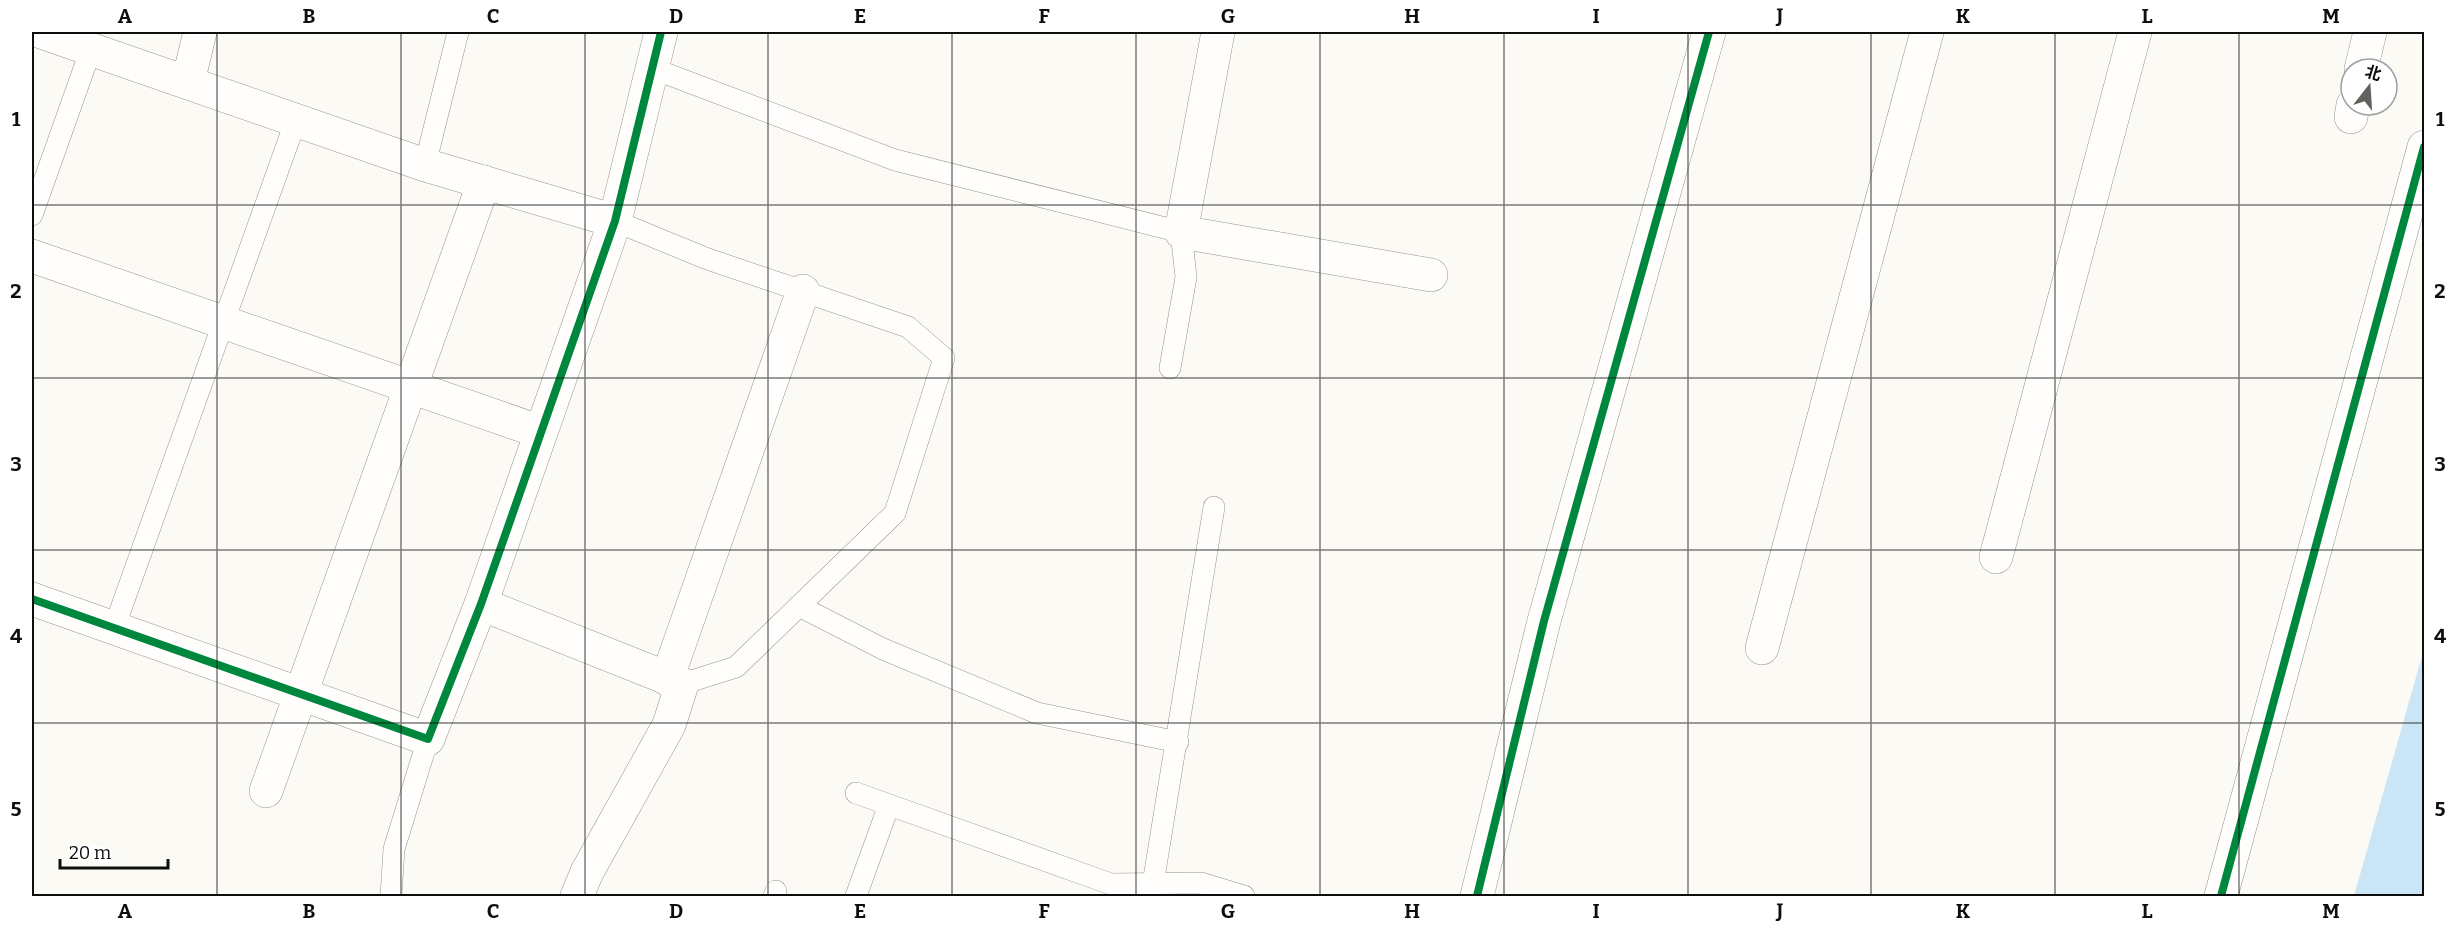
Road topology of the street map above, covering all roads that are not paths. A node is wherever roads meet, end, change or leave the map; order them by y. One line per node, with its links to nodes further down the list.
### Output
1 (41, 32): 10 (street)
2 (200, 32): 13 (street)
3 (458, 32): 16 (lane)
4 (661, 32): 12 (street)
5 (1218, 32): 20 (street)
6 (1709, 32): 47 (street)
7 (1927, 32): 34 (street)
8 (2135, 32): 29 (street)
9 (2370, 32): 11 (street)
10 (92, 49): 13 (street); 18 (lane)
11 (2364, 57)
12 (654, 69): 19 (street); 20 (lane)
13 (188, 82): 14 (street)
14 (296, 120): 16 (street); 24 (lane)
15 (2424, 147): 48 (street)
16 (425, 165): 17 (street)
17 (484, 182): 19 (street); 26 (street)
18 (32, 215)
19 (615, 221): 23 (lane); 27 (street)
20 (1181, 232): 22 (street); 25 (lane)
21 (32, 256): 24 (street)
22 (1431, 275)
23 (803, 291): 32 (lane); 35 (street)
24 (224, 322): 26 (street); 33 (lane)
25 (1170, 368)
26 (411, 387): 27 (street); 36 (street)
27 (541, 432): 31 (street)
28 (1214, 507): 38 (lane)
29 (1996, 557)
30 (32, 598): 33 (street)
31 (481, 604): 35 (street); 37 (street)
32 (799, 606): 35 (lane); 38 (lane)
33 (114, 628): 36 (street)
34 (1762, 648)
35 (675, 682): 44 (street)
36 (301, 694): 37 (street); 39 (street)
37 (428, 739): 43 (lane)
38 (1178, 742): 42 (lane)
39 (266, 791)
40 (856, 793): 41 (lane)
41 (889, 805): 42 (lane); 45 (lane)
42 (1153, 884): 46 (lane)
43 (391, 897)
44 (577, 897)
45 (856, 897)
46 (1244, 897)
47 (1477, 897)
48 (2221, 897)

